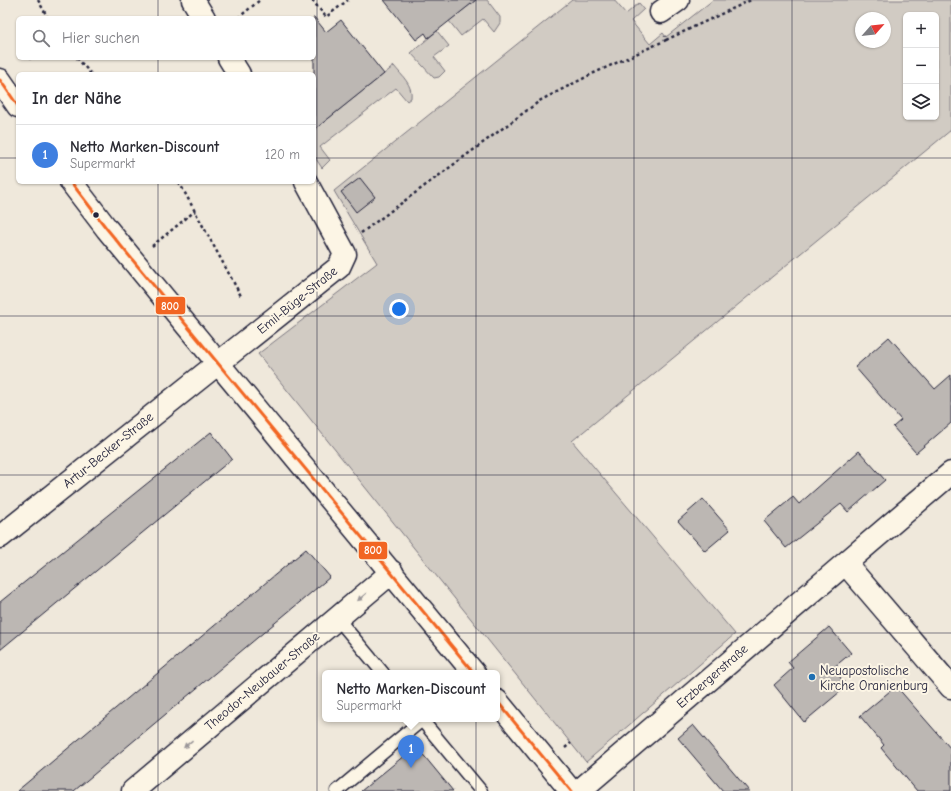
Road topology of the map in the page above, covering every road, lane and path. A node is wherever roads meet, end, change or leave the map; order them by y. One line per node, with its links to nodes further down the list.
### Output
1 (38, 0): 8 (path)
2 (193, 0): 9 (street)
3 (260, 0): 10 (path)
4 (312, 0): 5 (path)
5 (348, 0)
6 (751, 0): 11 (path)
7 (670, 6): 11 (path)
8 (47, 16)
9 (203, 16)
10 (240, 16)
11 (666, 40): 22 (path)
12 (79, 60): 14 (path)
13 (230, 60): 15 (street)
14 (89, 72)
15 (238, 72)
16 (0, 80): 17 (street)
17 (16, 103)
18 (73, 184): 25 (street)
19 (180, 184): 21 (path)
20 (307, 184): 25 (street, Emil-Büge-Straße)
21 (195, 211): 23 (path); 24 (path)
22 (357, 236)
23 (159, 240)
24 (241, 296)
25 (217, 363): 27 (street, Artur-Becker-Straße); 29 (street)
26 (951, 473): 28 (street, Erzbergerstraße)
27 (0, 537)
28 (846, 564): 33 (street); 41 (street, Erzbergerstraße)
29 (392, 572): 30 (street, Theodor-Neubauer-Straße, one-way to 30); 32 (street)
30 (337, 618): 31 (lane); 37 (street, Theodor-Neubauer-Straße, one-way to 37)
31 (380, 670)
32 (472, 670)
33 (951, 687)
34 (500, 705): 40 (street)
35 (420, 722): 38 (lane)
36 (424, 722): 39 (lane)
37 (133, 791)
38 (337, 791)
39 (481, 791)
40 (571, 791)
41 (579, 791)

